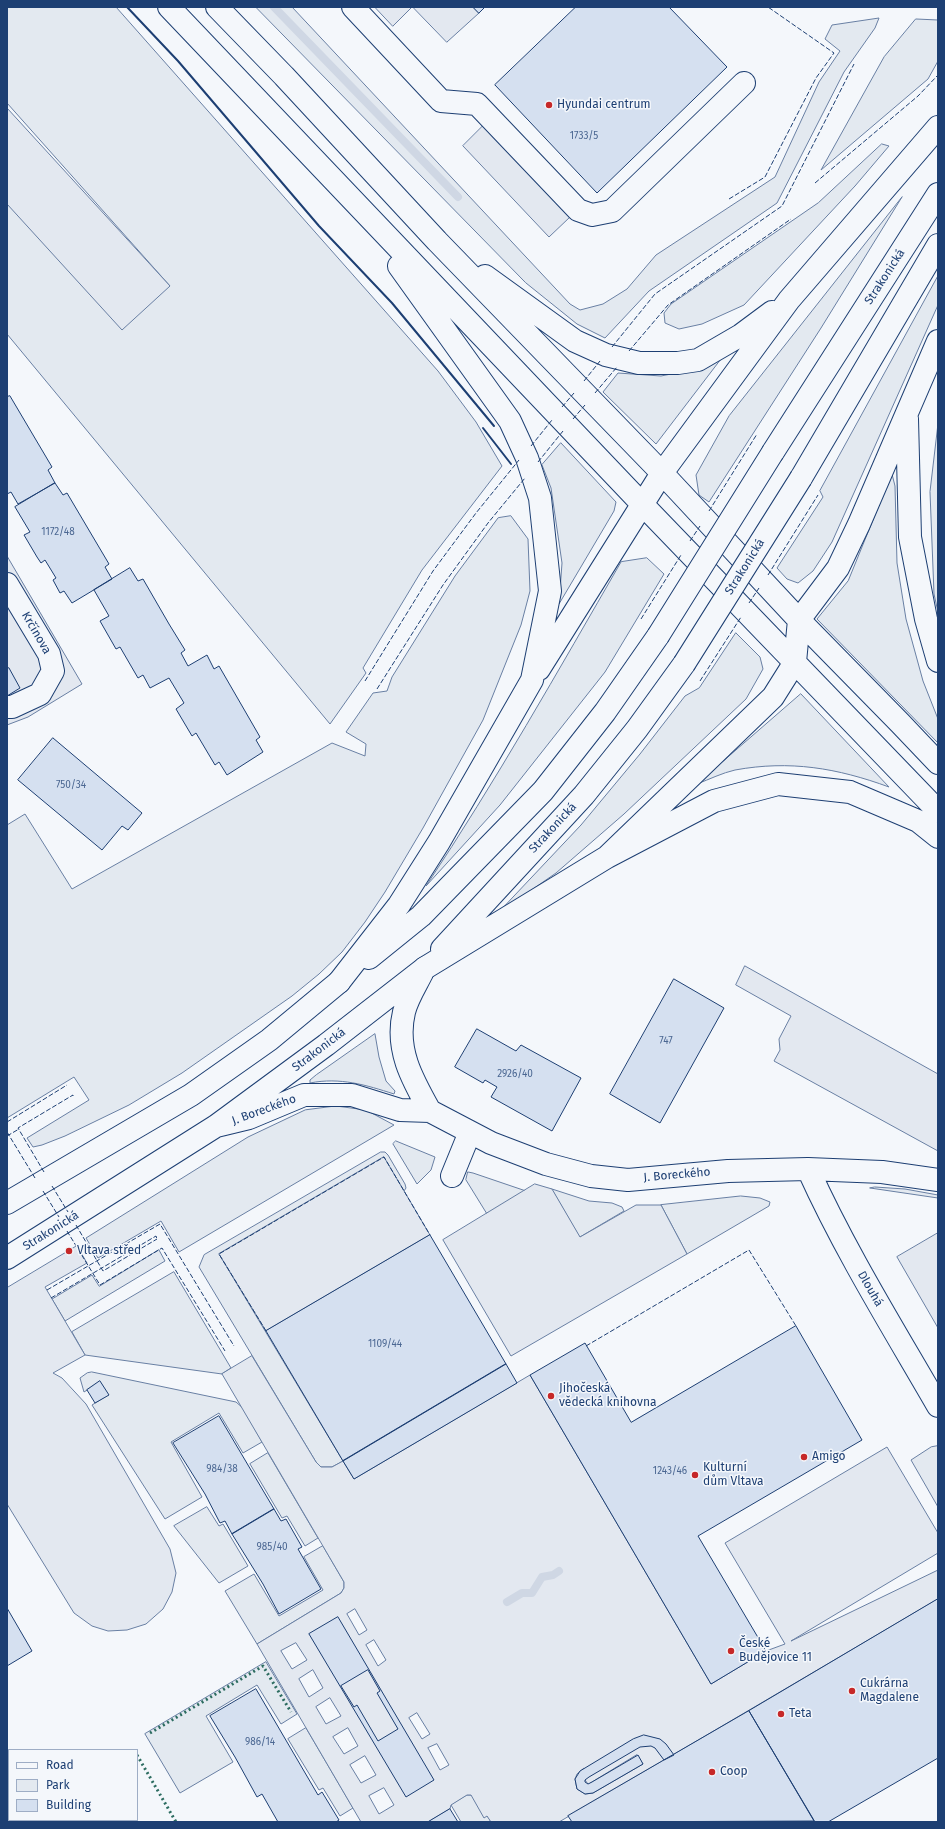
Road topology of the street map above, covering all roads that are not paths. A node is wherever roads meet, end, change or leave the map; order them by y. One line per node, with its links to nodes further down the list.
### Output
1 (169, 7): 7 (main road)
2 (217, 7): 8 (main road)
3 (353, 7): 4 (main road)
4 (744, 83)
5 (938, 127): 10 (main road)
6 (938, 194): 27 (main road, Strakonická, bridge)
7 (354, 203): 14 (main road); 20 (main road)
8 (437, 241): 10 (main road); 13 (main road)
9 (938, 245): 26 (main road, Strakonická, bridge)
10 (789, 300): 13 (main road)
11 (938, 341): 12 (main road)
12 (907, 411): 16 (main road); 18 (main road)
13 (662, 474): 14 (main road); 16 (main road)
14 (643, 505): 17 (main road); 20 (main road)
15 (7, 584): 21 (main road, Krčínova)
16 (799, 620): 17 (main road); 19 (main road); 22 (main road)
17 (766, 631): 19 (main road)
18 (938, 661)
19 (795, 662): 23 (main road); 25 (main road)
20 (532, 680): 27 (main road)
21 (7, 707)
22 (938, 763)
23 (938, 811)
24 (938, 837): 25 (main road)
25 (607, 857): 26 (main road)
26 (425, 968): 28 (main road); 29 (main road, Strakonická)
27 (339, 982): 34 (main road, Strakonická)
28 (430, 1111): 29 (main road, J. Boreckého); 30 (main road, J. Boreckého)
29 (216, 1126): 35 (main road, Strakonická)
30 (470, 1132): 31 (main road, J. Boreckého); 32 (main road)
31 (808, 1169): 33 (main road, J. Boreckého); 36 (main road, Dlouhá)
32 (452, 1176)
33 (938, 1180)
34 (7, 1203)
35 (7, 1258)
36 (938, 1406)

